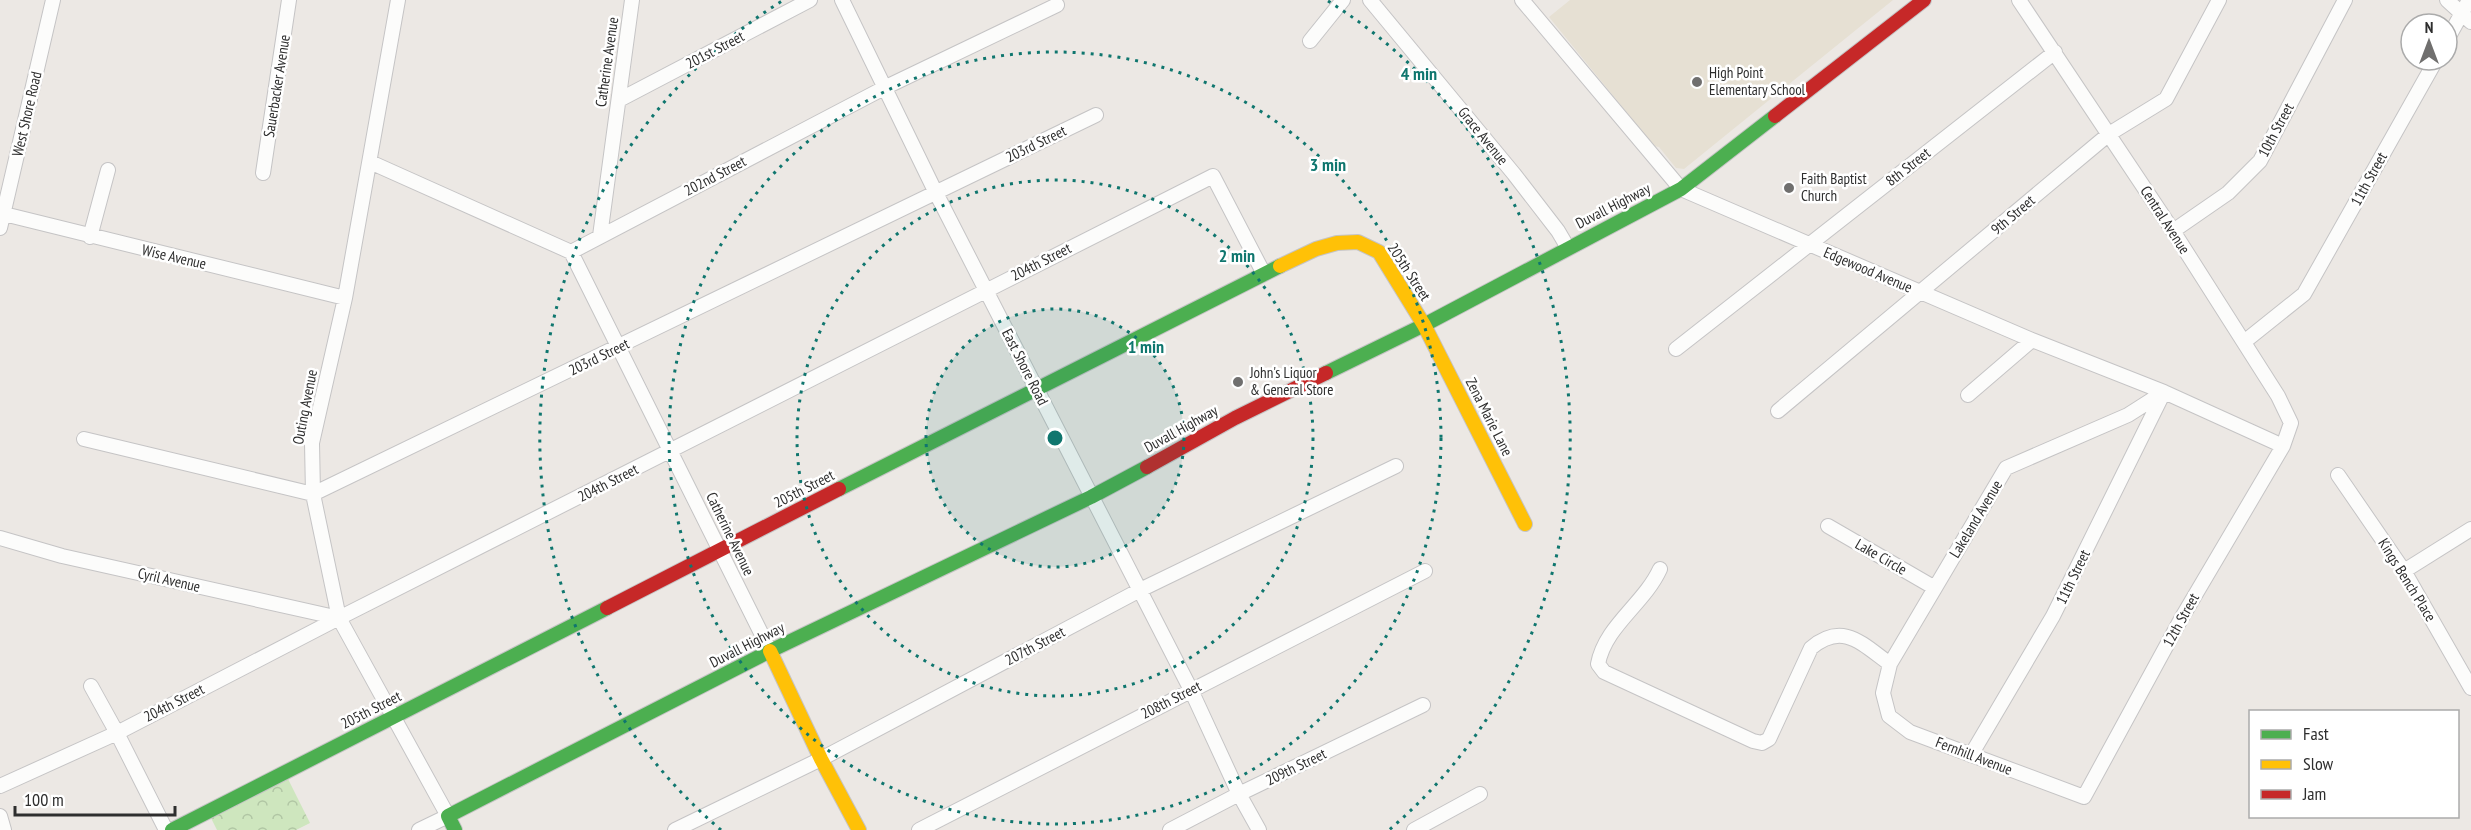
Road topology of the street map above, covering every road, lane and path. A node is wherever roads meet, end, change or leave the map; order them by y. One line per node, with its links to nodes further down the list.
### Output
1 (53, 0): 30 (street, West Shore Road)
2 (289, 0): 27 (street, Sauerbacker Avenue)
3 (398, 0): 25 (street, Outing Avenue)
4 (632, 0): 22 (street, Catherine Avenue)
5 (810, 0): 22 (street, 201st Street)
6 (842, 0): 21 (street, East Shore Road)
7 (1343, 0): 18 (street)
8 (1370, 0): 35 (street, Grace Avenue)
9 (1522, 0): 28 (street, Edgewood Avenue)
10 (1924, 0): 28 (street, Duvall Highway)
11 (2019, 0): 19 (street, Central Avenue)
12 (2219, 0): 24 (street, 9th Street)
13 (2346, 0): 31 (street, 10th Street)
14 (2447, 0): 17 (street)
15 (2469, 0): 17 (street)
16 (1057, 5): 21 (street, 202nd Street)
17 (2466, 18)
18 (1310, 41)
19 (2055, 52): 24 (street, Central Avenue); 34 (street, 8th Street)
20 (2429, 72): 43 (street, 11th Street)
21 (886, 87): 29 (street, East Shore Road); 32 (street, 202nd Street)
22 (619, 100): 32 (street, Catherine Avenue)
23 (1096, 115): 29 (street, 203rd Street)
24 (2109, 134): 31 (street, Central Avenue); 39 (street, 9th Street)
25 (370, 162): 36 (street); 40 (street, Outing Avenue)
26 (108, 170): 33 (street)
27 (263, 172)
28 (1681, 189): 34 (street, Edgewood Avenue); 35 (street, Duvall Highway)
29 (935, 191): 38 (street, East Shore Road); 44 (street, 203rd Street)
30 (2, 221): 33 (street, Wise Avenue)
31 (2173, 231): 43 (street, Central Avenue)
32 (600, 236): 36 (street, 202nd Street)
33 (90, 237): 40 (street, Wise Avenue)
34 (1810, 245): 39 (street, Edgewood Avenue); 45 (street, 8th Street)
35 (1568, 248): 41 (street, Duvall Highway)
36 (571, 252): 44 (street, Catherine Avenue)
37 (1264, 274): 38 (street, 204th Street); 41 (street, 205th Street); 46 (street, 205th Street)
38 (986, 290): 46 (street, East Shore Road); 52 (street, 204th Street)
39 (1921, 293): 42 (street, Edgewood Avenue); 49 (street, 9th Street)
40 (345, 298): 55 (street, Outing Avenue)
41 (1424, 325): 56 (street, Duvall Highway); 57 (street, Zena Marie Lane)
42 (2032, 340): 47 (street, Edgewood Avenue); 48 (street)
43 (2244, 342): 51 (street, Central Avenue)
44 (619, 348): 52 (street, Catherine Avenue); 55 (street, 203rd Street)
45 (1676, 349)
46 (1035, 388): 56 (street, East Shore Road); 61 (street, 205th Street)
47 (2164, 392): 51 (street, Edgewood Avenue); 65 (street, Lakeland Avenue); 77 (street, 11th Street)
48 (1968, 395)
49 (1778, 411)
50 (84, 439): 55 (street)
51 (2283, 446): 82 (street, 12th Street)
52 (671, 452): 61 (street, Catherine Avenue); 67 (street, 204th Street)
53 (1396, 466): 66 (street, 207th Street)
54 (2338, 475): 64 (street, Kings Bench Place)
55 (313, 494): 67 (street, Outing Avenue)
56 (1091, 497): 66 (street, East Shore Road); 68 (street, Duvall Highway)
57 (1525, 524)
58 (1828, 526): 65 (street, Lake Circle)
59 (2471, 529): 64 (street)
60 (0, 538): 67 (street, Cyril Avenue)
61 (720, 551): 68 (street, Catherine Avenue); 75 (street, 205th Street)
62 (1660, 569): 69 (street)
63 (1425, 571): 72 (street, 208th Street)
64 (2404, 571): 71 (street, Kings Bench Place)
65 (1935, 588): 69 (street, Lakeland Avenue)
66 (1140, 591): 72 (street, East Shore Road); 78 (street, 207th Street)
67 (339, 618): 75 (street, Outing Avenue); 76 (street, 204th Street)
68 (770, 651): 78 (street, Catherine Avenue); 84 (street, Duvall Highway)
69 (1890, 664): 73 (street, Lakeland Avenue)
70 (91, 686): 76 (street)
71 (2471, 688)
72 (1191, 690): 80 (street, East Shore Road); 92 (street, 208th Street)
73 (1883, 693): 77 (street, Fernhill Avenue)
74 (1423, 705): 80 (street, 209th Street)
75 (395, 716): 84 (street, Outing Avenue); 87 (street, 205th Street)
76 (117, 733): 79 (street, 204th Street); 86 (street)
77 (1971, 755): 82 (street, Fernhill Avenue)
78 (821, 759): 90 (street, 207th Street); 91 (street, Catherine Avenue)
79 (0, 786)
80 (1239, 794): 93 (street, 209th Street); 94 (street, East Shore Road)
81 (1480, 794): 95 (street)
82 (2084, 797)
83 (0, 816): 85 (street)
84 (448, 816): 88 (street, Duvall Highway); 89 (street, Outing Avenue)
85 (4, 830)
86 (166, 830)
87 (172, 830)
88 (420, 830)
89 (455, 830)
90 (675, 830)
91 (859, 830)
92 (919, 830)
93 (1170, 830)
94 (1259, 830)
95 (1413, 830)

